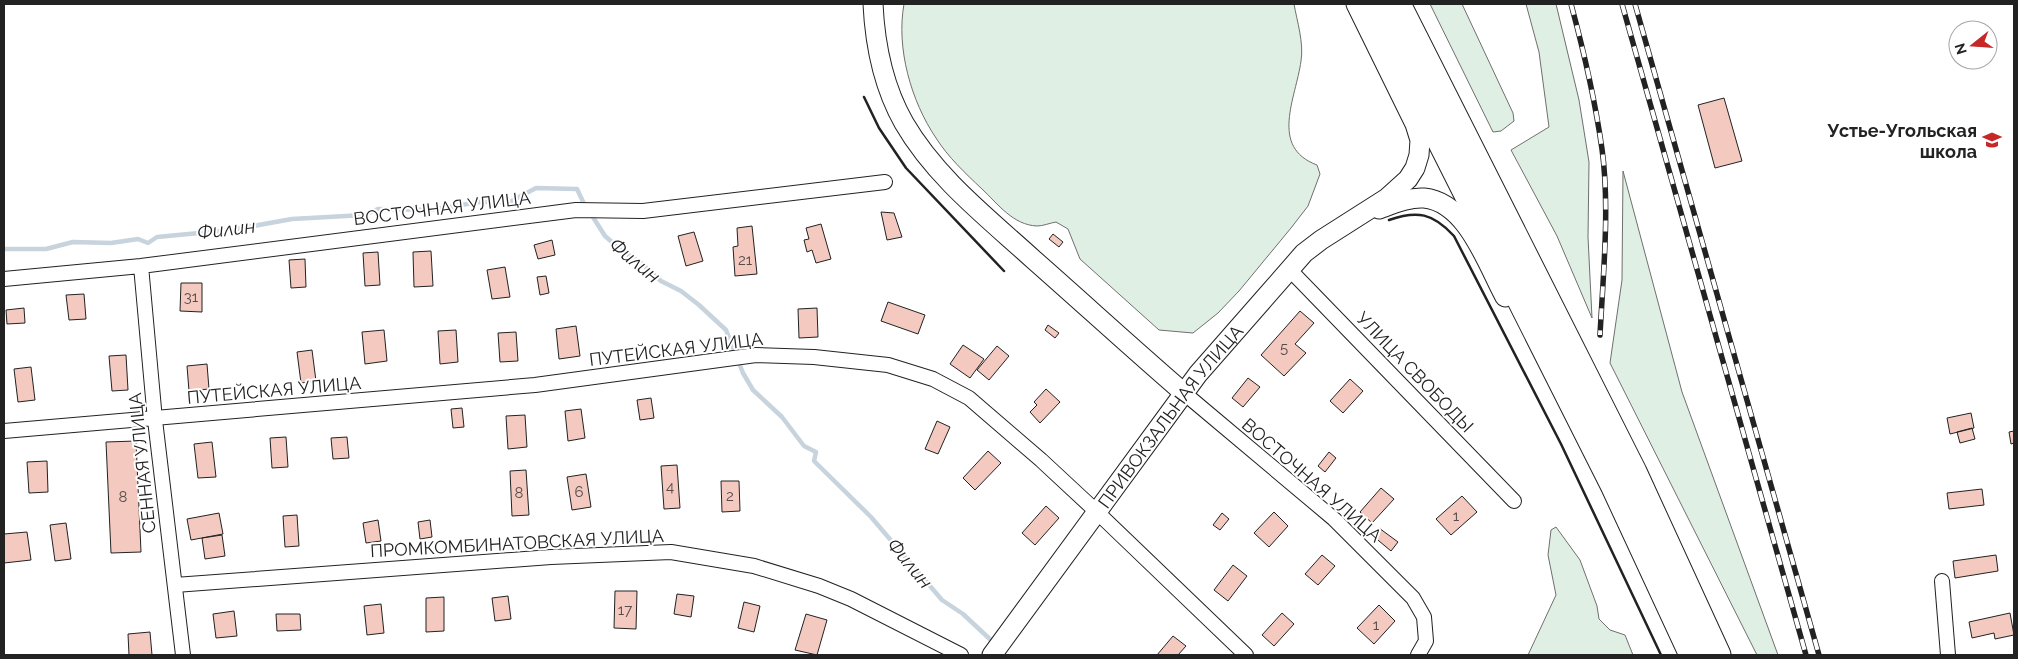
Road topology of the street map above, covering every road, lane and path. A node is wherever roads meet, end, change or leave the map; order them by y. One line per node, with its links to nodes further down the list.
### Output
1 (873, 4): 10 (street)
2 (1356, 4): 6 (street)
3 (1371, 4): 23 (highway)
4 (1398, 4): 24 (highway)
5 (885, 182): 7 (street, ВОСТОЧНАЯ УЛИЦА)
6 (1357, 216): 8 (street, ПРИВОКЗАЛЬНАЯ УЛИЦА); 22 (street)
7 (141, 266): 9 (street, ВОСТОЧНАЯ УЛИЦА); 11 (street, СЕННАЯ УЛИЦА)
8 (1289, 269): 10 (street, ПРИВОКЗАЛЬНАЯ УЛИЦА); 13 (street, УЛИЦА СВОБОДЫ)
9 (4, 279)
10 (1184, 393): 14 (street, ПРИВОКЗАЛЬНАЯ УЛИЦА); 21 (street, ВОСТОЧНАЯ УЛИЦА)
11 (155, 420): 12 (street, ПУТЕЙСКАЯ УЛИЦА); 14 (street, ПУТЕЙСКАЯ УЛИЦА); 16 (street, СЕННАЯ УЛИЦА)
12 (4, 431)
13 (1514, 501)
14 (1098, 513): 17 (street, ПРИВОКЗАЛЬНАЯ УЛИЦА); 20 (street, ПУТЕЙСКАЯ УЛИЦА)
15 (1942, 581): 25 (street)
16 (175, 585): 18 (street, СЕННАЯ УЛИЦА); 19 (street, ПРОМКОМБИНАТОВСКАЯ УЛИЦА)
17 (993, 654)
18 (183, 655)
19 (961, 655)
20 (1246, 655)
21 (1418, 655)
22 (1683, 655)
23 (1692, 655)
24 (1718, 655)
25 (1948, 655)

